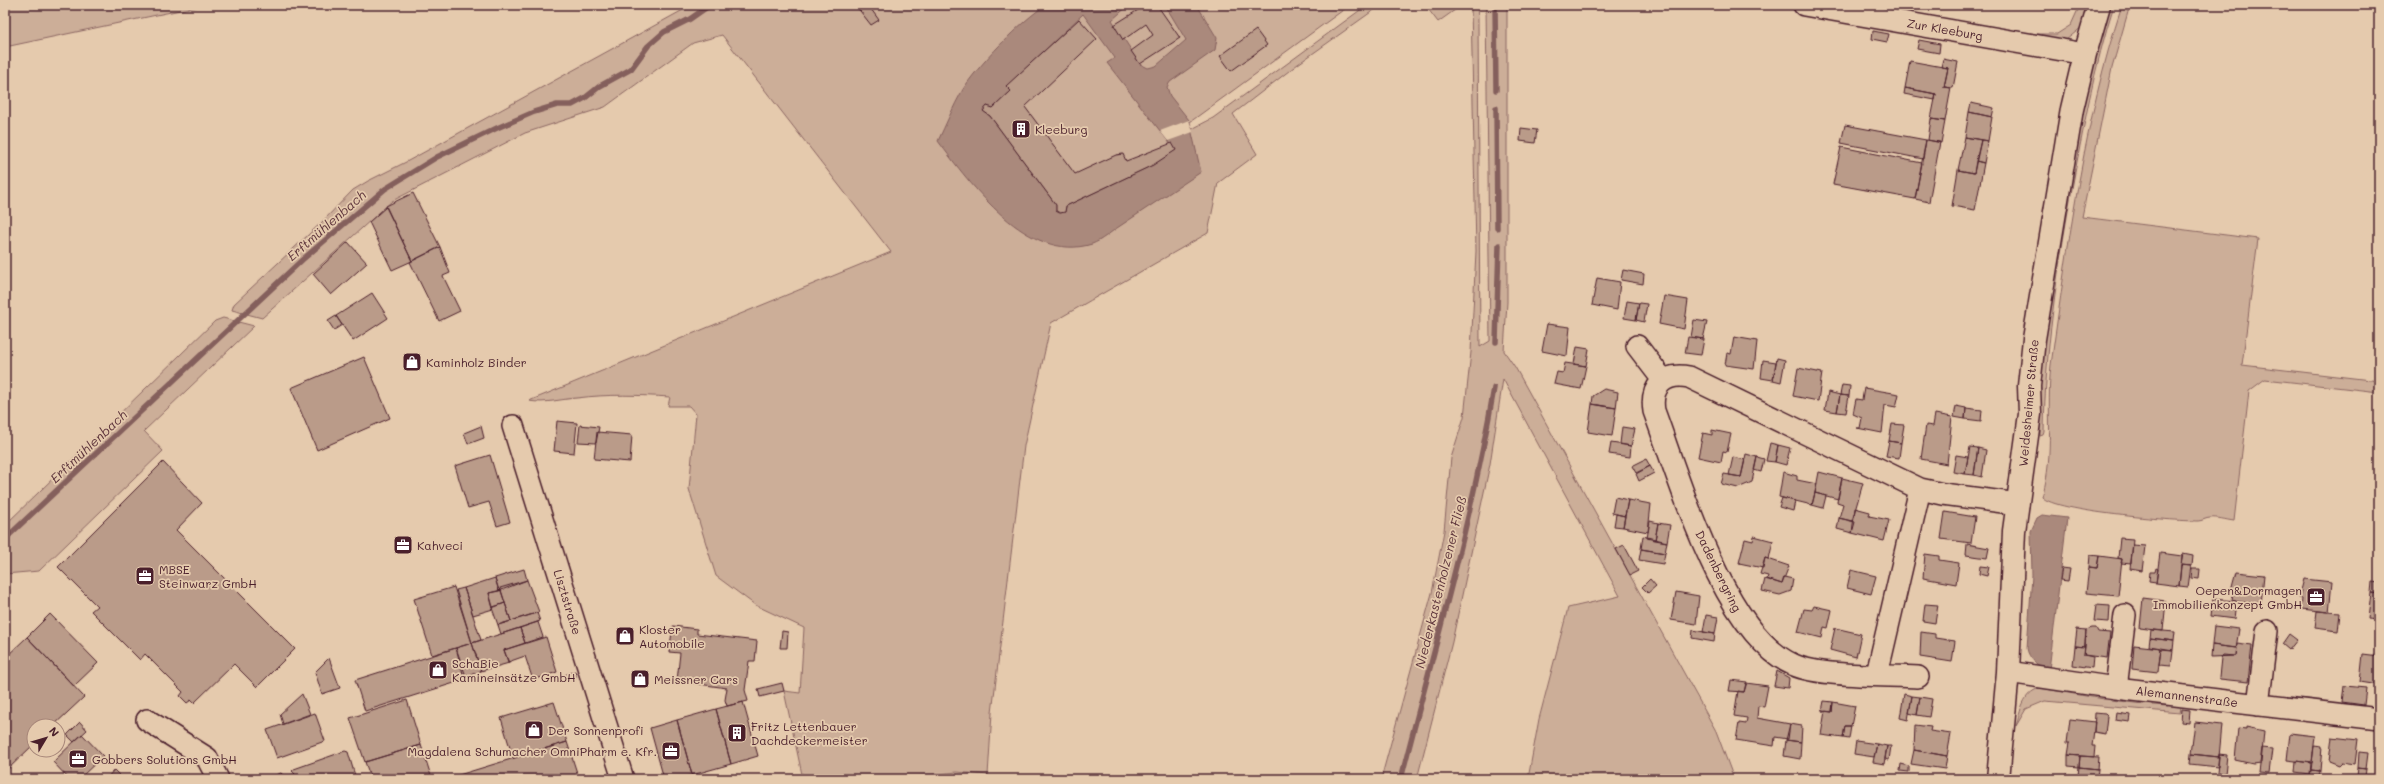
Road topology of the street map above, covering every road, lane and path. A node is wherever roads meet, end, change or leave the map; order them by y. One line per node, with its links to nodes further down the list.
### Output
1 (1804, 5): 3 (street, Zur Kleeburg)
2 (2099, 5): 3 (street, Weidesheimer Straße)
3 (2085, 54): 8 (street, Weidesheimer Straße)
4 (1637, 346): 5 (street)
5 (1663, 380): 7 (street); 12 (street, Dadenbergring)
6 (513, 426): 19 (street, Lisztstraße)
7 (1920, 489): 8 (street); 12 (street)
8 (2018, 504): 11 (street, Weidesheimer Straße)
9 (2125, 614): 14 (street)
10 (2266, 631): 15 (street)
11 (2008, 672): 14 (street, Alemannenstraße); 20 (street, Weidesheimer Straße)
12 (1877, 674): 13 (street, Dadenbergring)
13 (1918, 677)
14 (2116, 688): 15 (street, Alemannenstraße)
15 (2258, 705): 16 (street, Alemannenstraße)
16 (2379, 719)
17 (147, 720): 18 (street)
18 (218, 779)
19 (623, 779)
20 (1998, 779)

